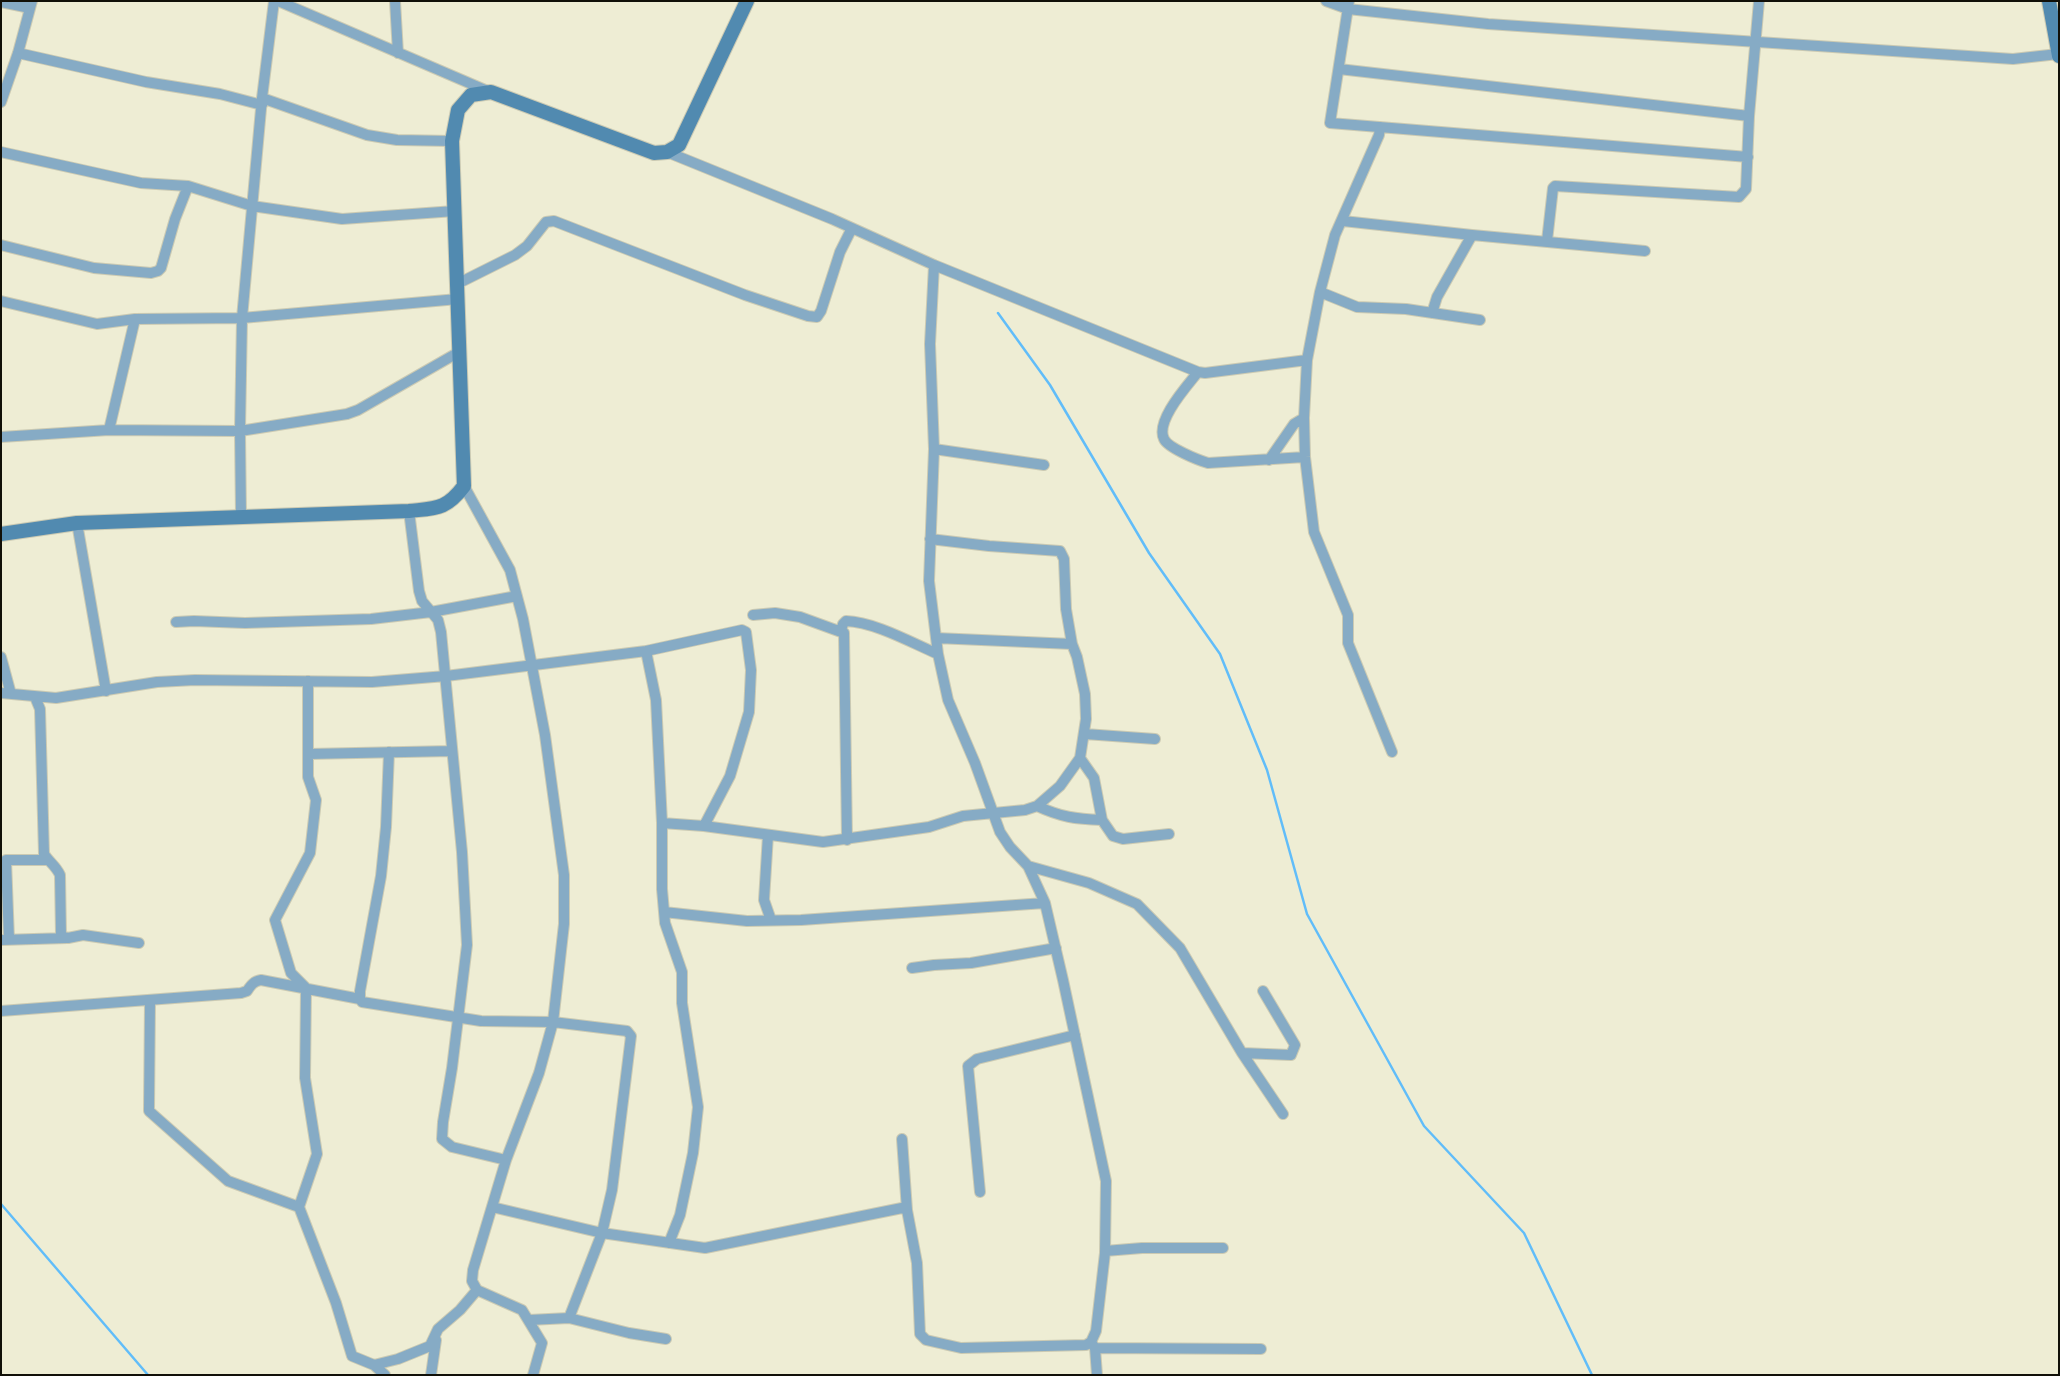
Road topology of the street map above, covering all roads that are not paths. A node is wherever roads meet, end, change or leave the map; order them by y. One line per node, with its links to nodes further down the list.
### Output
1 (274, 1): 20 (street)
2 (278, 1): 11 (street)
3 (395, 1): 14 (street)
4 (747, 1): 25 (street)
5 (1326, 1): 10 (street)
6 (1760, 1): 12 (street)
7 (2049, 1): 15 (street)
8 (1, 2): 9 (street)
9 (31, 4): 13 (street)
10 (1349, 5): 12 (street); 16 (street)
11 (297, 6): 14 (street)
12 (1756, 42): 15 (street); 21 (street)
13 (18, 53): 17 (street); 20 (street)
14 (398, 53): 18 (street)
15 (2058, 55)
16 (1339, 69): 21 (street); 22 (street)
17 (3, 89): 19 (street)
18 (491, 92): 23 (street); 25 (street)
19 (1, 102)
20 (262, 102): 23 (street); 28 (street)
21 (1749, 116): 26 (street)
22 (1380, 127): 26 (street); 30 (street)
23 (452, 141): 29 (street)
24 (1, 152): 27 (street)
25 (667, 152): 31 (street)
26 (1748, 157): 33 (street)
27 (188, 186): 28 (street); 34 (street)
28 (252, 206): 29 (street); 42 (street)
29 (455, 210): 37 (street)
30 (1343, 220): 32 (street); 38 (street)
31 (852, 228): 36 (street); 37 (street)
32 (1472, 235): 33 (street); 41 (street)
33 (1547, 241): 35 (street)
34 (1, 245)
35 (1645, 251)
36 (934, 265): 47 (street); 52 (street)
37 (457, 284): 39 (street)
38 (1320, 292): 41 (street); 46 (street)
39 (458, 298): 42 (street); 45 (street)
40 (1, 301): 43 (street)
41 (1432, 313): 44 (street)
42 (242, 318): 43 (street); 50 (street)
43 (135, 319): 49 (street)
44 (1480, 320)
45 (459, 352): 50 (street); 56 (street)
46 (1307, 360): 47 (street); 48 (street)
47 (1198, 372): 54 (street)
48 (1304, 418): 53 (street); 54 (street)
49 (109, 430): 50 (street); 51 (street)
50 (240, 431): 58 (street)
51 (1, 437)
52 (934, 449): 55 (street); 61 (street)
53 (1305, 457): 54 (street); 84 (street)
54 (1269, 460)
55 (1044, 465)
56 (464, 486): 57 (street); 62 (street)
57 (408, 511): 58 (street); 63 (street)
58 (241, 516): 59 (street)
59 (77, 523): 60 (street); 75 (street)
60 (1, 534)
61 (930, 539): 67 (street); 68 (street)
62 (517, 596): 63 (street); 72 (street)
63 (431, 612): 65 (street); 73 (street)
64 (753, 615): 66 (street)
65 (176, 622)
66 (841, 631): 70 (street); 94 (street)
67 (936, 638): 68 (street); 70 (street)
68 (1072, 644): 80 (street)
69 (646, 651): 72 (street); 90 (street); 91 (street)
70 (938, 654): 88 (street)
71 (1, 657): 76 (street)
72 (532, 664): 73 (street); 111 (street)
73 (446, 676): 74 (street); 82 (street)
74 (308, 681): 75 (street); 85 (street)
75 (106, 691): 78 (street)
76 (6, 694): 77 (street)
77 (35, 697): 78 (street); 79 (street)
78 (56, 698): 79 (street)
79 (40, 709): 95 (street)
80 (1085, 734): 81 (street); 86 (street)
81 (1155, 739)
82 (452, 751): 83 (street); 110 (street)
83 (389, 752): 85 (street); 107 (street)
84 (1392, 752)
85 (308, 754): 105 (street)
86 (1080, 758): 87 (street); 89 (street)
87 (1037, 806): 88 (street); 89 (street)
88 (994, 813): 94 (street); 96 (street)
89 (1102, 820): 92 (street)
90 (662, 823): 91 (street); 98 (street)
91 (704, 826): 93 (street)
92 (1169, 834)
93 (768, 835): 94 (street); 99 (street)
94 (847, 840)
95 (47, 860): 100 (street); 101 (street)
96 (1028, 866): 97 (street); 113 (street)
97 (1045, 903): 99 (street); 103 (street)
98 (664, 912): 99 (street); 122 (street)
99 (771, 920)
100 (68, 938): 101 (street); 102 (street)
101 (5, 939)
102 (139, 943)
103 (1056, 948): 104 (street); 112 (street)
104 (912, 968)
105 (306, 988): 107 (street); 108 (street); 118 (street)
106 (1263, 991): 113 (street)
107 (360, 999): 110 (street)
108 (150, 1000): 109 (street); 118 (street)
109 (1, 1011)
110 (459, 1018): 111 (street); 116 (street)
111 (553, 1022): 116 (street); 121 (street)
112 (1075, 1035): 117 (street); 124 (street)
113 (1242, 1053): 114 (street)
114 (1283, 1114)
115 (902, 1139): 120 (street)
116 (506, 1160): 119 (street)
117 (980, 1192)
118 (299, 1207): 132 (street)
119 (492, 1207): 121 (street); 125 (street)
120 (907, 1210): 122 (street); 130 (street)
121 (602, 1232): 122 (street); 126 (street)
122 (669, 1243)
123 (1223, 1248): 124 (street)
124 (1105, 1250): 130 (street)
125 (477, 1290): 127 (street); 128 (street)
126 (569, 1318): 127 (street); 129 (street)
127 (529, 1320): 135 (street)
128 (438, 1329): 132 (street); 134 (street)
129 (666, 1340)
130 (1093, 1345): 131 (street); 136 (street)
131 (1261, 1349)
132 (374, 1365): 133 (street)
133 (385, 1375)
134 (431, 1375)
135 (533, 1375)
136 (1097, 1375)

